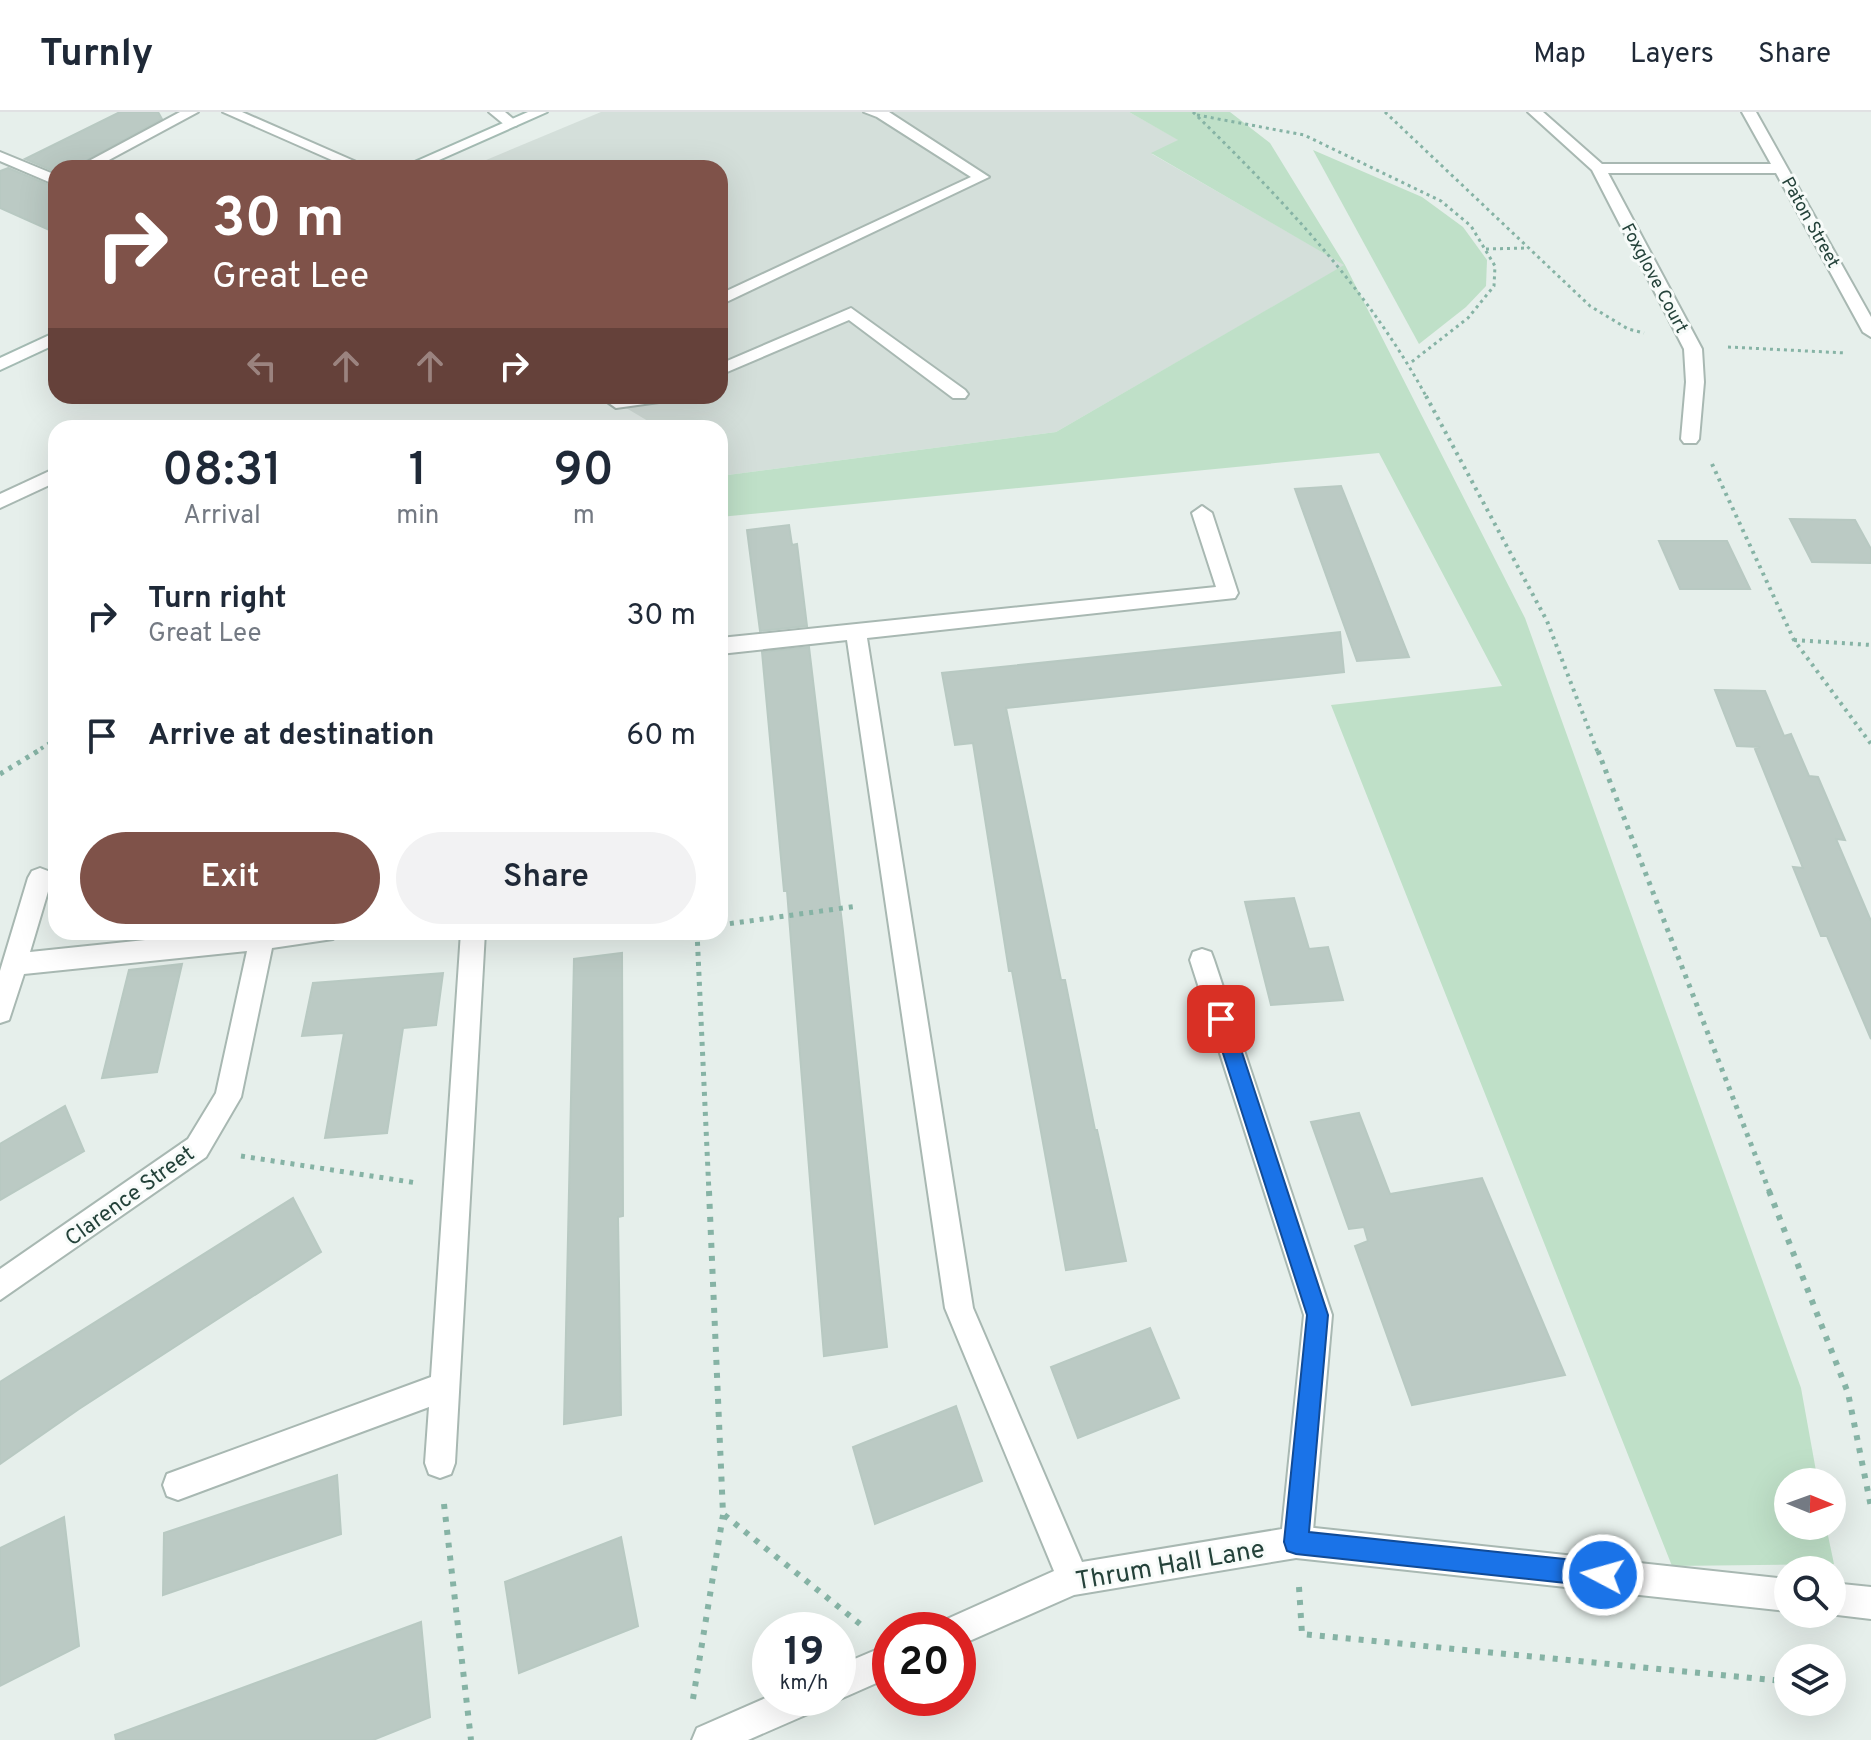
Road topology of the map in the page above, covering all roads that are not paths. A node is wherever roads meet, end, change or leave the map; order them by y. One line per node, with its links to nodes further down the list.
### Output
1 (191, 112): 10 (street)
2 (230, 112): 11 (street)
3 (496, 112): 8 (street)
4 (540, 112): 8 (street)
5 (871, 112): 16 (street)
6 (1535, 112): 13 (street, Foxglove Court)
7 (1749, 112): 14 (street, Paton Street)
8 (511, 123): 12 (street)
9 (0, 156): 15 (street)
10 (98, 160)
11 (344, 160)
12 (426, 160)
13 (1598, 168): 14 (street); 22 (street, Foxglove Court)
14 (1782, 169): 17 (street, Paton Street)
15 (48, 177)
16 (728, 296)
17 (1871, 332)
18 (48, 341): 19 (street)
19 (0, 365)
20 (728, 367): 21 (street)
21 (959, 394)
22 (1690, 439)
23 (48, 478): 24 (street)
24 (0, 502)
25 (1202, 513): 26 (street)
26 (856, 632): 27 (street); 40 (street)
27 (728, 645)
28 (40, 878): 33 (street)
29 (268, 940): 31 (street)
30 (473, 940): 36 (street)
31 (261, 941): 33 (street); 35 (street, Clarence Street)
32 (1202, 960): 39 (street)
33 (14, 964): 34 (street)
34 (0, 1012)
35 (0, 1286)
36 (445, 1386): 37 (street); 38 (street)
37 (440, 1463)
38 (178, 1485)
39 (1296, 1542): 40 (street, Thrum Hall Lane); 41 (street, Thrum Hall Lane)
40 (1073, 1579): 44 (street, Thrum Hall Lane)
41 (1774, 1593)
42 (1846, 1600): 43 (street)
43 (1871, 1603)
44 (976, 1622)
45 (764, 1716): 46 (street)
46 (709, 1740)

